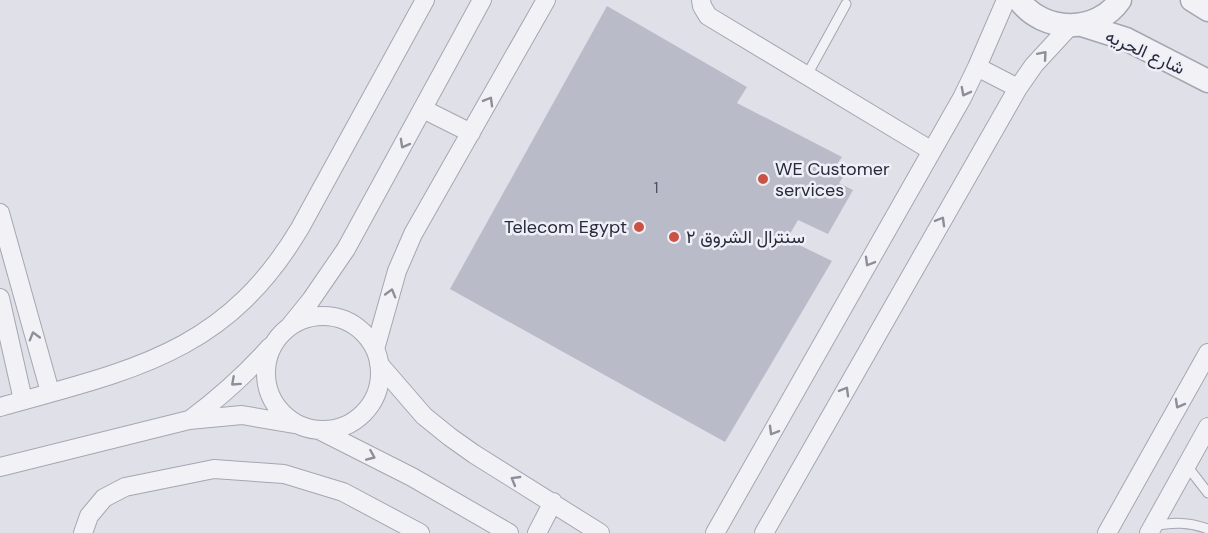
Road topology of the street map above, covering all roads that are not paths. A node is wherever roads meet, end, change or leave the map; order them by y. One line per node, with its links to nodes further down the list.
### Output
1 (425, 0): 26 (street)
2 (482, 0): 17 (street)
3 (546, 0): 18 (street, one-way to 3)
4 (701, 0): 14 (street)
5 (1006, 0): 13 (street)
6 (1019, 0): 12 (street, شارع الحريه)
7 (1120, 0): 12 (street)
8 (1192, 0): 11 (street)
9 (1205, 0): 11 (street)
10 (846, 4): 14 (lane)
11 (1208, 9)
12 (1076, 25): 15 (street, شارع الحريه); 16 (street, one-way to 12)
13 (977, 68): 16 (street); 19 (street, one-way to 19)
14 (807, 75): 19 (street)
15 (1208, 81)
16 (1018, 88): 45 (street, one-way to 16)
17 (423, 109): 18 (street); 22 (street, one-way to 22)
18 (471, 132): 25 (street, one-way to 18)
19 (932, 151): 44 (street, one-way to 44)
20 (0, 213): 26 (street, one-way to 20)
21 (0, 298): 27 (street)
22 (290, 326): 23 (street); 25 (street)
23 (276, 341): 29 (street, one-way to 29); 30 (street)
24 (1208, 353): 46 (street, one-way to 46)
25 (377, 357): 32 (street); 36 (street, one-way to 25)
26 (50, 392): 27 (street)
27 (23, 400): 28 (street)
28 (0, 407)
29 (189, 420): 30 (street); 33 (street)
30 (299, 425): 32 (street)
31 (1208, 427): 34 (street)
32 (319, 430): 41 (street, one-way to 41)
33 (0, 466)
34 (1186, 466): 35 (lane); 38 (street)
35 (1208, 493)
36 (553, 502): 42 (street); 43 (street)
37 (1208, 529): 38 (lane)
38 (1151, 530)
39 (83, 533): 40 (street)
40 (420, 533)
41 (509, 533)
42 (537, 533)
43 (600, 533)
44 (716, 533)
45 (764, 533)
46 (1107, 533)

